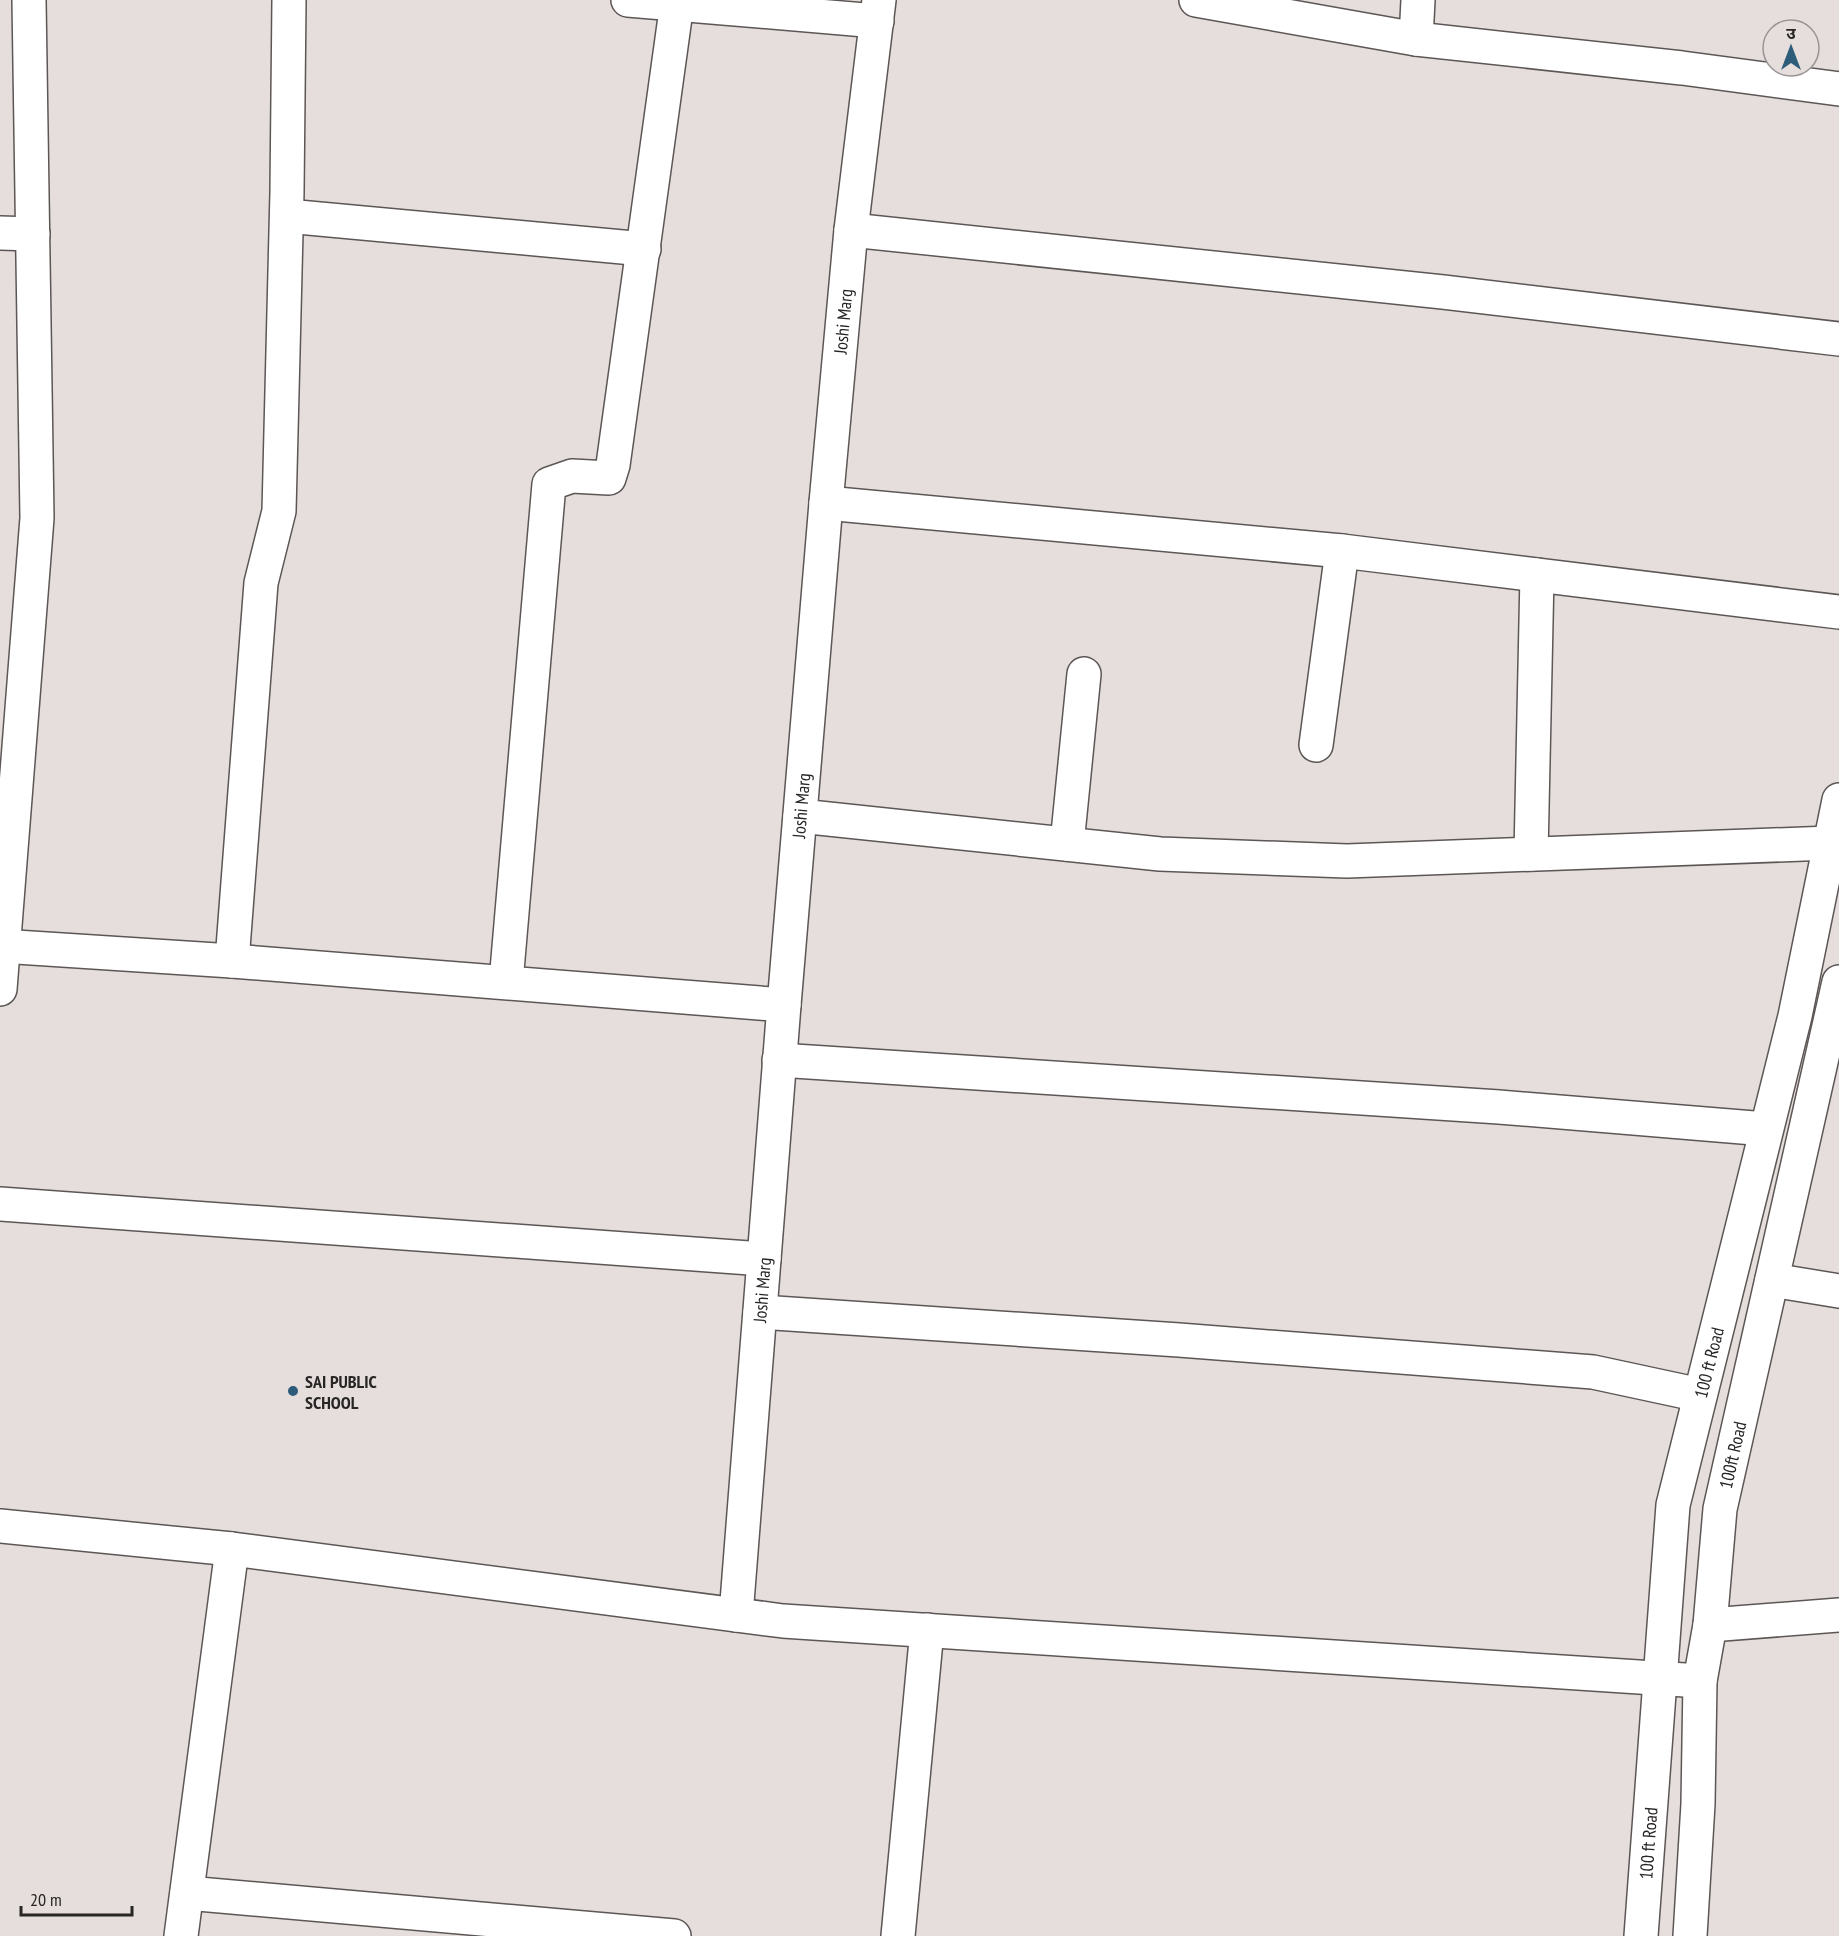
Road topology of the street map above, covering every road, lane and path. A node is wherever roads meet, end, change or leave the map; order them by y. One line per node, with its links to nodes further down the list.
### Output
1 (29, 0): 13 (street)
2 (289, 0): 10 (street)
3 (628, 0): 6 (street)
4 (1196, 0): 8 (street)
5 (1418, 0): 8 (street)
6 (677, 3): 7 (street); 14 (street)
7 (878, 10): 11 (street, Joshi Marg)
8 (1416, 39): 9 (street)
9 (1839, 89)
10 (287, 216): 14 (street); 28 (street)
11 (851, 230): 15 (street); 16 (street, Joshi Marg)
12 (0, 233): 13 (street)
13 (33, 234): 27 (street)
14 (644, 249): 29 (street)
15 (1839, 339)
16 (826, 504): 17 (street); 23 (street, Joshi Marg)
17 (1342, 550): 18 (street); 21 (street)
18 (1537, 575): 19 (street); 26 (street)
19 (1839, 612)
20 (1084, 674): 25 (street)
21 (1316, 745)
22 (1839, 800): 24 (street, 100 ft Road)
23 (800, 816): 25 (street); 32 (street, Joshi Marg)
24 (1830, 843): 26 (street); 35 (street, 100 ft Road)
25 (1067, 844): 26 (street)
26 (1531, 854)
27 (2, 946): 28 (street); 31 (street)
28 (232, 961): 29 (street)
29 (506, 982): 32 (street)
30 (1839, 982): 33 (street, 100ft Road)
31 (0, 989)
32 (784, 1005): 34 (street, Joshi Marg)
33 (1833, 1036): 38 (street, 100ft Road)
34 (779, 1060): 35 (street); 37 (street, Joshi Marg)
35 (1766, 1129): 41 (street, 100 ft Road)
36 (0, 1204): 37 (street)
37 (764, 1259): 40 (street, Joshi Marg)
38 (1772, 1280): 39 (street); 46 (street, 100ft Road)
39 (1839, 1290)
40 (760, 1312): 41 (street); 44 (street, Joshi Marg)
41 (1700, 1395): 48 (street, 100 ft Road)
42 (0, 1526): 43 (street)
43 (232, 1549): 44 (street); 50 (street)
44 (736, 1615): 47 (street)
45 (1839, 1615): 46 (street)
46 (1710, 1625): 49 (street, 100ft Road)
47 (927, 1630): 48 (street); 55 (street)
48 (1659, 1679): 49 (street); 56 (street, 100 ft Road)
49 (1700, 1681): 57 (street, 100ft Road)
50 (187, 1893): 51 (street); 53 (street)
51 (421, 1925): 52 (street)
52 (640, 1935): 54 (street)
53 (181, 1936)
54 (674, 1936)
55 (898, 1936)
56 (1641, 1936)
57 (1690, 1936)

